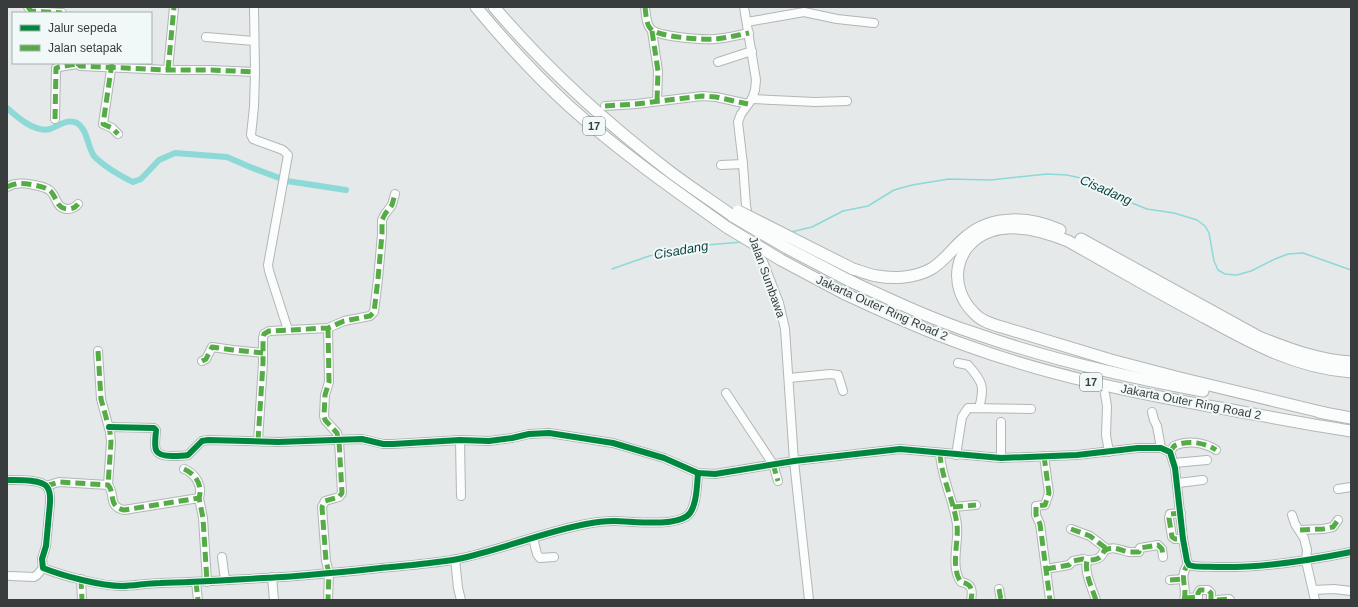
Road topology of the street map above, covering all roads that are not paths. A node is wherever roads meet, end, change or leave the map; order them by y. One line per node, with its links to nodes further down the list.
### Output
1 (28, 7): 8 (street)
2 (174, 7): 20 (street)
3 (254, 7): 14 (street)
4 (476, 7): 53 (highway, Jakarta Outer Ring Road 2 / 17, bridge)
5 (494, 7): 33 (highway, Jakarta Outer Ring Road 2 / 17)
6 (645, 7): 11 (street)
7 (744, 7): 9 (street, Jalan Sumbawa)
8 (46, 12)
9 (746, 22): 10 (street); 12 (street, Jalan Sumbawa)
10 (874, 23)
11 (652, 31): 12 (street); 23 (street)
12 (749, 33): 15 (street, Jalan Sumbawa)
13 (206, 37): 14 (street)
14 (254, 41): 21 (street)
15 (752, 51): 16 (street); 24 (street, Jalan Sumbawa)
16 (718, 62)
17 (72, 64): 26 (street)
18 (78, 64): 19 (street)
19 (111, 65): 20 (street); 27 (street)
20 (168, 70): 21 (street)
21 (255, 72): 35 (street)
22 (847, 101): 24 (street)
23 (657, 102): 24 (street); 25 (street)
24 (750, 102): 29 (street, Jalan Sumbawa)
25 (605, 106)
26 (54, 119)
27 (118, 134)
28 (721, 164): 29 (street)
29 (743, 164): 42 (street, Jalan Sumbawa)
30 (7, 187): 32 (street)
31 (395, 194): 34 (street)
32 (78, 204)
33 (736, 214): 39 (highway, bridge); 49 (highway, Jakarta Outer Ring Road 2 / 17, bridge)
34 (328, 328): 35 (street); 56 (street)
35 (288, 330): 37 (street)
36 (98, 351): 52 (street)
37 (263, 353): 38 (street); 55 (street)
38 (202, 361)
39 (1351, 362)
40 (958, 363): 46 (street)
41 (1351, 372): 49 (highway)
42 (789, 378): 43 (street); 66 (street, Jalan Sumbawa)
43 (843, 391)
44 (726, 393): 68 (street)
45 (1105, 394): 59 (street)
46 (979, 408): 47 (street); 62 (street)
47 (1032, 409)
48 (1152, 412): 57 (street)
49 (1325, 413): 50 (highway, Jakarta Outer Ring Road 2 / 17)
50 (1351, 418)
51 (1001, 422): 64 (street)
52 (108, 427): 55 (street); 75 (street)
53 (1351, 432)
54 (460, 440): 56 (street); 70 (street); 79 (street)
55 (258, 441): 56 (street)
56 (339, 441): 101 (street)
57 (1161, 448): 59 (street); 60 (street)
58 (1216, 450): 60 (street)
59 (1109, 452): 63 (street)
60 (1170, 452): 67 (street)
61 (940, 453): 62 (street); 66 (street); 82 (street)
62 (956, 455): 64 (street)
63 (1044, 456): 64 (street); 100 (street)
64 (1001, 458)
65 (1206, 460): 67 (street)
66 (794, 461): 68 (street); 120 (street, Jalan Sumbawa)
67 (1174, 462): 74 (street)
68 (773, 464): 70 (street); 73 (street)
69 (184, 469): 80 (street)
70 (698, 473): 88 (street)
71 (7, 480): 76 (street)
72 (1203, 480): 74 (street)
73 (778, 481)
74 (1178, 483): 83 (street)
75 (108, 485): 76 (street); 80 (street)
76 (46, 486): 99 (street)
77 (1351, 487): 78 (street)
78 (1338, 489)
79 (461, 496)
80 (199, 498): 109 (street)
81 (976, 504): 82 (street)
82 (953, 507): 121 (street)
83 (1180, 513): 89 (street); 89 (street)
84 (1292, 515): 87 (street)
85 (1338, 520): 87 (street)
86 (1071, 529): 90 (street)
87 (1300, 530): 97 (street)
88 (533, 538): 93 (street); 95 (street)
89 (1183, 539): 98 (street)
90 (1107, 548): 94 (street); 96 (street)
91 (1351, 552): 97 (street)
92 (222, 557): 106 (street)
93 (554, 557)
94 (1163, 557)
95 (455, 559): 101 (street); 119 (street)
96 (1087, 560): 100 (street); 124 (street)
97 (1306, 561): 98 (street); 111 (street)
98 (1188, 564): 105 (street)
99 (43, 568): 102 (street); 104 (street)
100 (1046, 569): 123 (street)
101 (329, 574): 103 (street); 118 (street)
102 (10, 576)
103 (272, 577): 106 (street); 117 (street)
104 (81, 579): 108 (street); 115 (street)
105 (1183, 579): 107 (street); 114 (street)
106 (225, 580): 109 (street)
107 (1170, 580)
108 (196, 582): 109 (street); 116 (street)
109 (207, 582)
110 (999, 589): 122 (street)
111 (1313, 590): 112 (street); 128 (street)
112 (1351, 591)
113 (1198, 598): 114 (street); 125 (street)
114 (1184, 599)
115 (82, 600)
116 (198, 600)
117 (274, 600)
118 (328, 600)
119 (461, 600)
120 (809, 600)
121 (971, 600)
122 (1001, 600)
123 (1050, 600)
124 (1096, 600)
125 (1212, 600)
126 (1218, 600): 127 (street)
127 (1230, 600)
128 (1315, 600)

